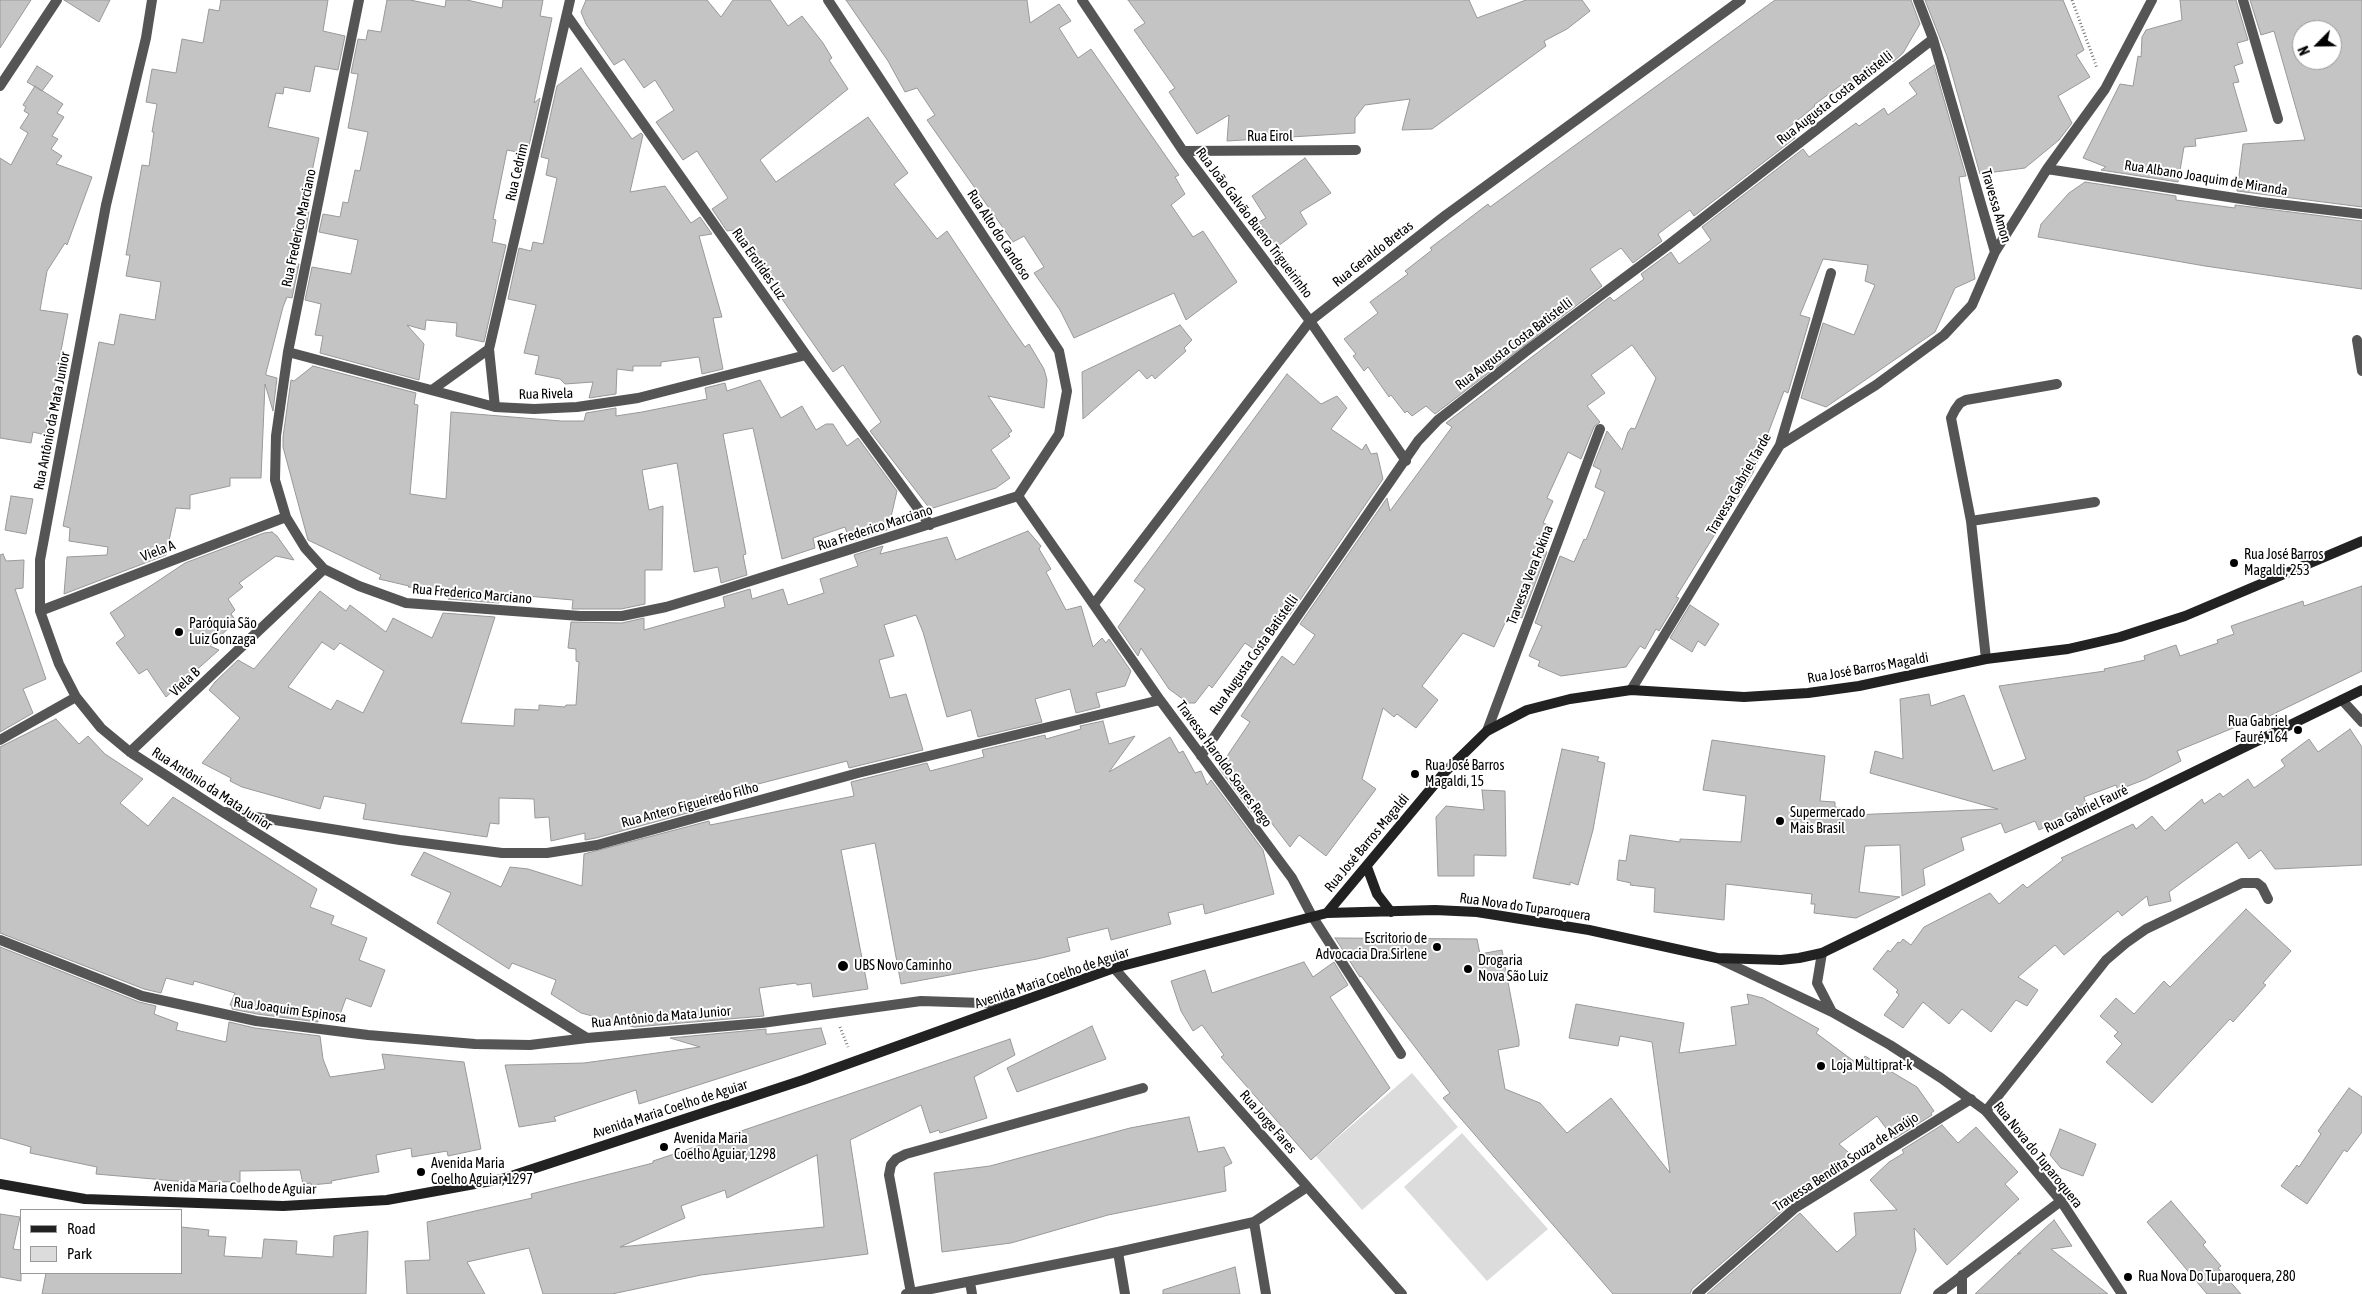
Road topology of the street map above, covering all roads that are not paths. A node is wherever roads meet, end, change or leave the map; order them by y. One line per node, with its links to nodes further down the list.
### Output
1 (57, 0): 13 (street)
2 (152, 0): 41 (street, Rua Antônio da Mata Junior)
3 (360, 0): 24 (street, Rua Frederico Marciano)
4 (570, 0): 11 (street, Rua Cedrim)
5 (828, 0): 33 (street, Rua Alto do Candoso)
6 (1082, 0): 16 (street, Rua João Galvão Bueno Trigueirinho)
7 (1742, 0): 21 (street, Rua Geraldo Bretas)
8 (1918, 0): 12 (street, Travessa Amon)
9 (2152, 0): 17 (street)
10 (2243, 0): 14 (street)
11 (568, 17): 23 (street, Rua Cedrim); 25 (street, Rua Erotides Luz)
12 (1933, 39): 19 (street, Travessa Amon); 32 (street, Rua Augusta Costa Batistelli)
13 (0, 86)
14 (2278, 119)
15 (1356, 150): 16 (street, Rua Eirol)
16 (1183, 151): 21 (street, Rua João Galvão Bueno Trigueirinho)
17 (2046, 169): 18 (street, Rua Albano Joaquim de Miranda); 19 (street)
18 (2362, 214)
19 (1995, 252): 31 (street, Travessa Amon)
20 (1831, 273): 31 (street, Travessa Gabriel Tarde)
21 (1310, 321): 32 (street, Rua João Galvão Bueno Trigueirinho); 40 (street, Rua Geraldo Bretas)
22 (2357, 340): 26 (street)
23 (489, 349): 28 (street); 29 (street, Rua Cedrim)
24 (288, 352): 28 (street, Rua Rivela); 35 (street, Rua Frederico Marciano)
25 (806, 355): 29 (street, Rua Rivela); 37 (street, Rua Erotides Luz)
26 (2362, 371)
27 (2057, 384): 36 (street)
28 (432, 390): 29 (street, Rua Rivela)
29 (495, 407)
30 (1600, 429): 49 (street, Travessa Vera Fokina)
31 (1780, 445): 43 (street, Travessa Gabriel Tarde)
32 (1406, 461): 52 (street, Rua Augusta Costa Batistelli)
33 (1018, 496): 37 (street, Rua Frederico Marciano); 40 (street, Travessa Haroldo Soares Rego)
34 (2095, 502): 36 (street)
35 (286, 518): 39 (street, Rua Frederico Marciano); 41 (street, Viela A)
36 (1970, 521): 42 (street)
37 (930, 525): 39 (street, Rua Frederico Marciano)
38 (2362, 541): 42 (main road, Rua José Barros Magaldi)
39 (324, 569): 51 (street, Viela B)
40 (1094, 604): 46 (street, Travessa Haroldo Soares Rego)
41 (40, 611): 45 (street, Rua Antônio da Mata Junior)
42 (1986, 660): 43 (main road, Rua José Barros Magaldi)
43 (1631, 690): 49 (main road, Rua José Barros Magaldi)
44 (2362, 690): 47 (main road, Rua Gabriel Fauré)
45 (76, 697): 50 (street); 51 (street, Rua Antônio da Mata Junior)
46 (1160, 700): 52 (street, Travessa Haroldo Soares Rego); 53 (street, Rua Antero Figueiredo Filho)
47 (2342, 700): 48 (street); 60 (main road, Rua Gabriel Fauré)
48 (2362, 722)
49 (1486, 731): 54 (main road, Rua José Barros Magaldi)
50 (0, 740)
51 (130, 752): 53 (street, Rua Antônio da Mata Junior)
52 (1201, 756): 58 (street, Travessa Haroldo Soares Rego)
53 (221, 811): 65 (street, Rua Antônio da Mata Junior)
54 (1367, 867): 56 (main road); 57 (main road, Rua José Barros Magaldi)
55 (2268, 899): 69 (street)
56 (1391, 912): 57 (main road, Rua Nova do Tuparoquera); 61 (main road, Rua Nova do Tuparoquera)
57 (1327, 913): 58 (main road, Avenida Maria Coelho de Aguiar)
58 (1312, 916): 62 (main road, Avenida Maria Coelho de Aguiar); 66 (street, Travessa Haroldo Soares Rego)
59 (0, 940): 65 (street, Rua Joaquim Espinosa)
60 (1822, 953): 61 (main road, Rua Nova do Tuparoquera); 64 (street)
61 (1717, 958): 64 (street, Rua Nova do Tuparoquera)
62 (1114, 968): 63 (main road, Avenida Maria Coelho de Aguiar); 71 (street, Rua Jorge Fares)
63 (1018, 1004): 65 (street, Rua Antônio da Mata Junior); 70 (main road, Avenida Maria Coelho de Aguiar)
64 (1832, 1012): 68 (street, Rua Nova do Tuparoquera)
65 (587, 1038)
66 (1400, 1054)
67 (1142, 1088): 77 (street)
68 (1971, 1099): 69 (street, Rua Nova do Tuparoquera); 82 (street, Travessa Bendita Souza de Araújo)
69 (1986, 1111): 72 (street, Rua Nova do Tuparoquera)
70 (0, 1184)
71 (1307, 1187): 73 (street); 81 (street, Rua Jorge Fares)
72 (2061, 1201): 75 (street); 85 (street, Rua Nova do Tuparoquera)
73 (1254, 1222): 74 (street); 80 (street)
74 (1118, 1252): 76 (street); 79 (street)
75 (1962, 1275): 83 (street); 84 (street)
76 (970, 1282): 77 (street); 78 (street)
77 (909, 1294)
78 (972, 1294)
79 (1125, 1294)
80 (1266, 1294)
81 (1402, 1294)
82 (1697, 1294)
83 (1938, 1294)
84 (1962, 1294)
85 (2122, 1294)

